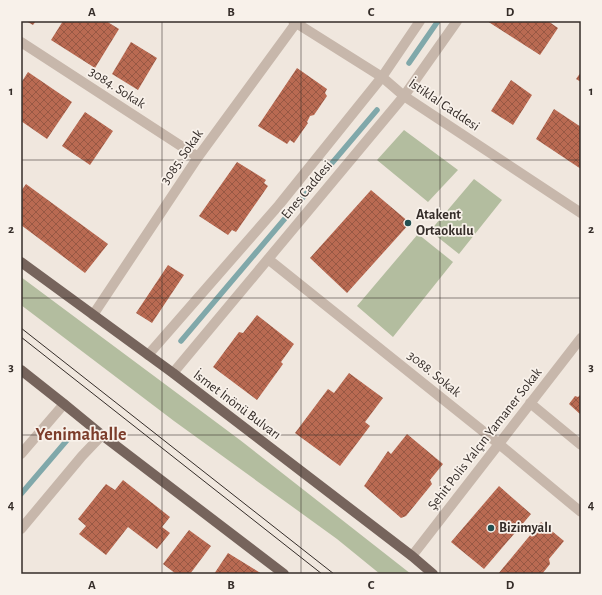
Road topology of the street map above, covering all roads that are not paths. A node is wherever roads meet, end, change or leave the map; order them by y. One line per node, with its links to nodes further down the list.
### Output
1 (420, 21): 5 (street, Enes Caddesi)
2 (457, 21): 6 (street, Enes Caddesi)
3 (296, 22): 5 (street, İstiklal Caddesi); 7 (street, 3085. Sokak)
4 (21, 42): 7 (street, 3084. Sokak)
5 (382, 77): 6 (street, İstiklal Caddesi); 13 (street, Enes Caddesi)
6 (404, 96): 8 (street, İstiklal Caddesi); 9 (street, Enes Caddesi)
7 (198, 157): 11 (street, 3085. Sokak)
8 (581, 213)
9 (268, 258): 14 (street, Enes Caddesi); 19 (street, 3088. Sokak)
10 (21, 262): 11 (main road, İsmet İnönü Bulvarı)
11 (93, 315): 13 (main road, İsmet İnönü Bulvarı)
12 (581, 338): 16 (street, Şehit Polis Yalçın Yamaner Sokak)
13 (148, 355): 14 (main road, İsmet İnönü Bulvarı)
14 (173, 373): 24 (main road, İsmet İnönü Bulvarı)
15 (23, 374): 17 (main road)
16 (530, 403): 19 (street, Şehit Polis Yalçın Yamaner Sokak); 20 (street)
17 (64, 404): 18 (main road); 21 (street)
18 (102, 435): 23 (street); 25 (main road)
19 (499, 444): 22 (street, 3088. Sokak); 24 (street, Şehit Polis Yalçın Yamaner Sokak)
20 (581, 445)
21 (21, 454)
22 (581, 512)
23 (21, 529)
24 (412, 556): 26 (main road, İsmet İnönü Bulvarı)
25 (284, 574)
26 (433, 574)

